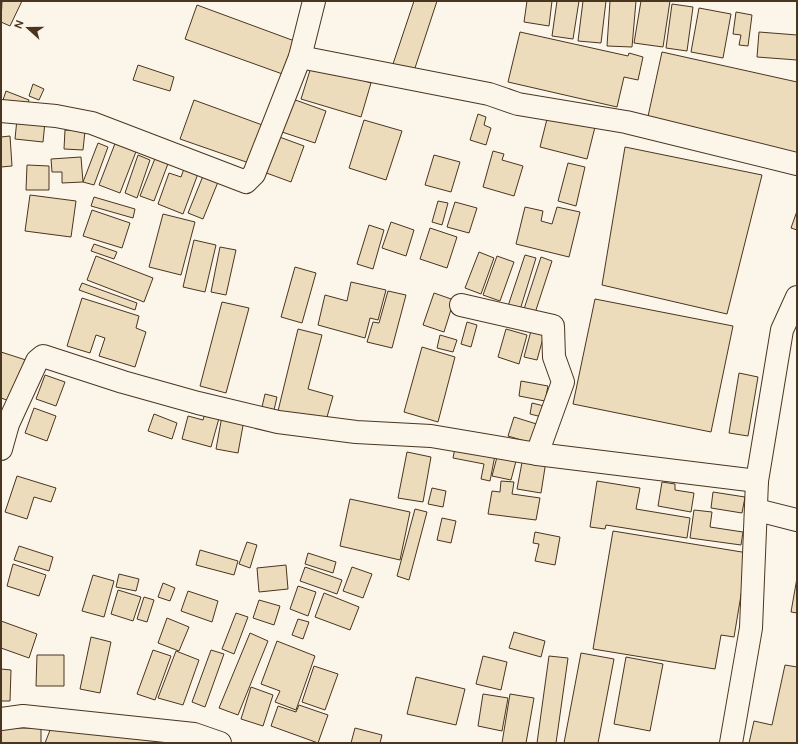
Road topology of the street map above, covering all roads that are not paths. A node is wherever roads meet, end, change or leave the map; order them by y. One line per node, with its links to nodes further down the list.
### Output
1 (314, 1): 2 (street)
2 (300, 57): 3 (street); 4 (street)
3 (1, 111)
4 (797, 164)
5 (797, 297): 9 (street)
6 (461, 305): 8 (street)
7 (1, 449): 8 (street)
8 (537, 454): 9 (street)
9 (757, 481): 10 (street)
10 (757, 510): 11 (street); 14 (street)
11 (797, 520)
12 (1, 719): 13 (street)
13 (220, 743)
14 (731, 743)

